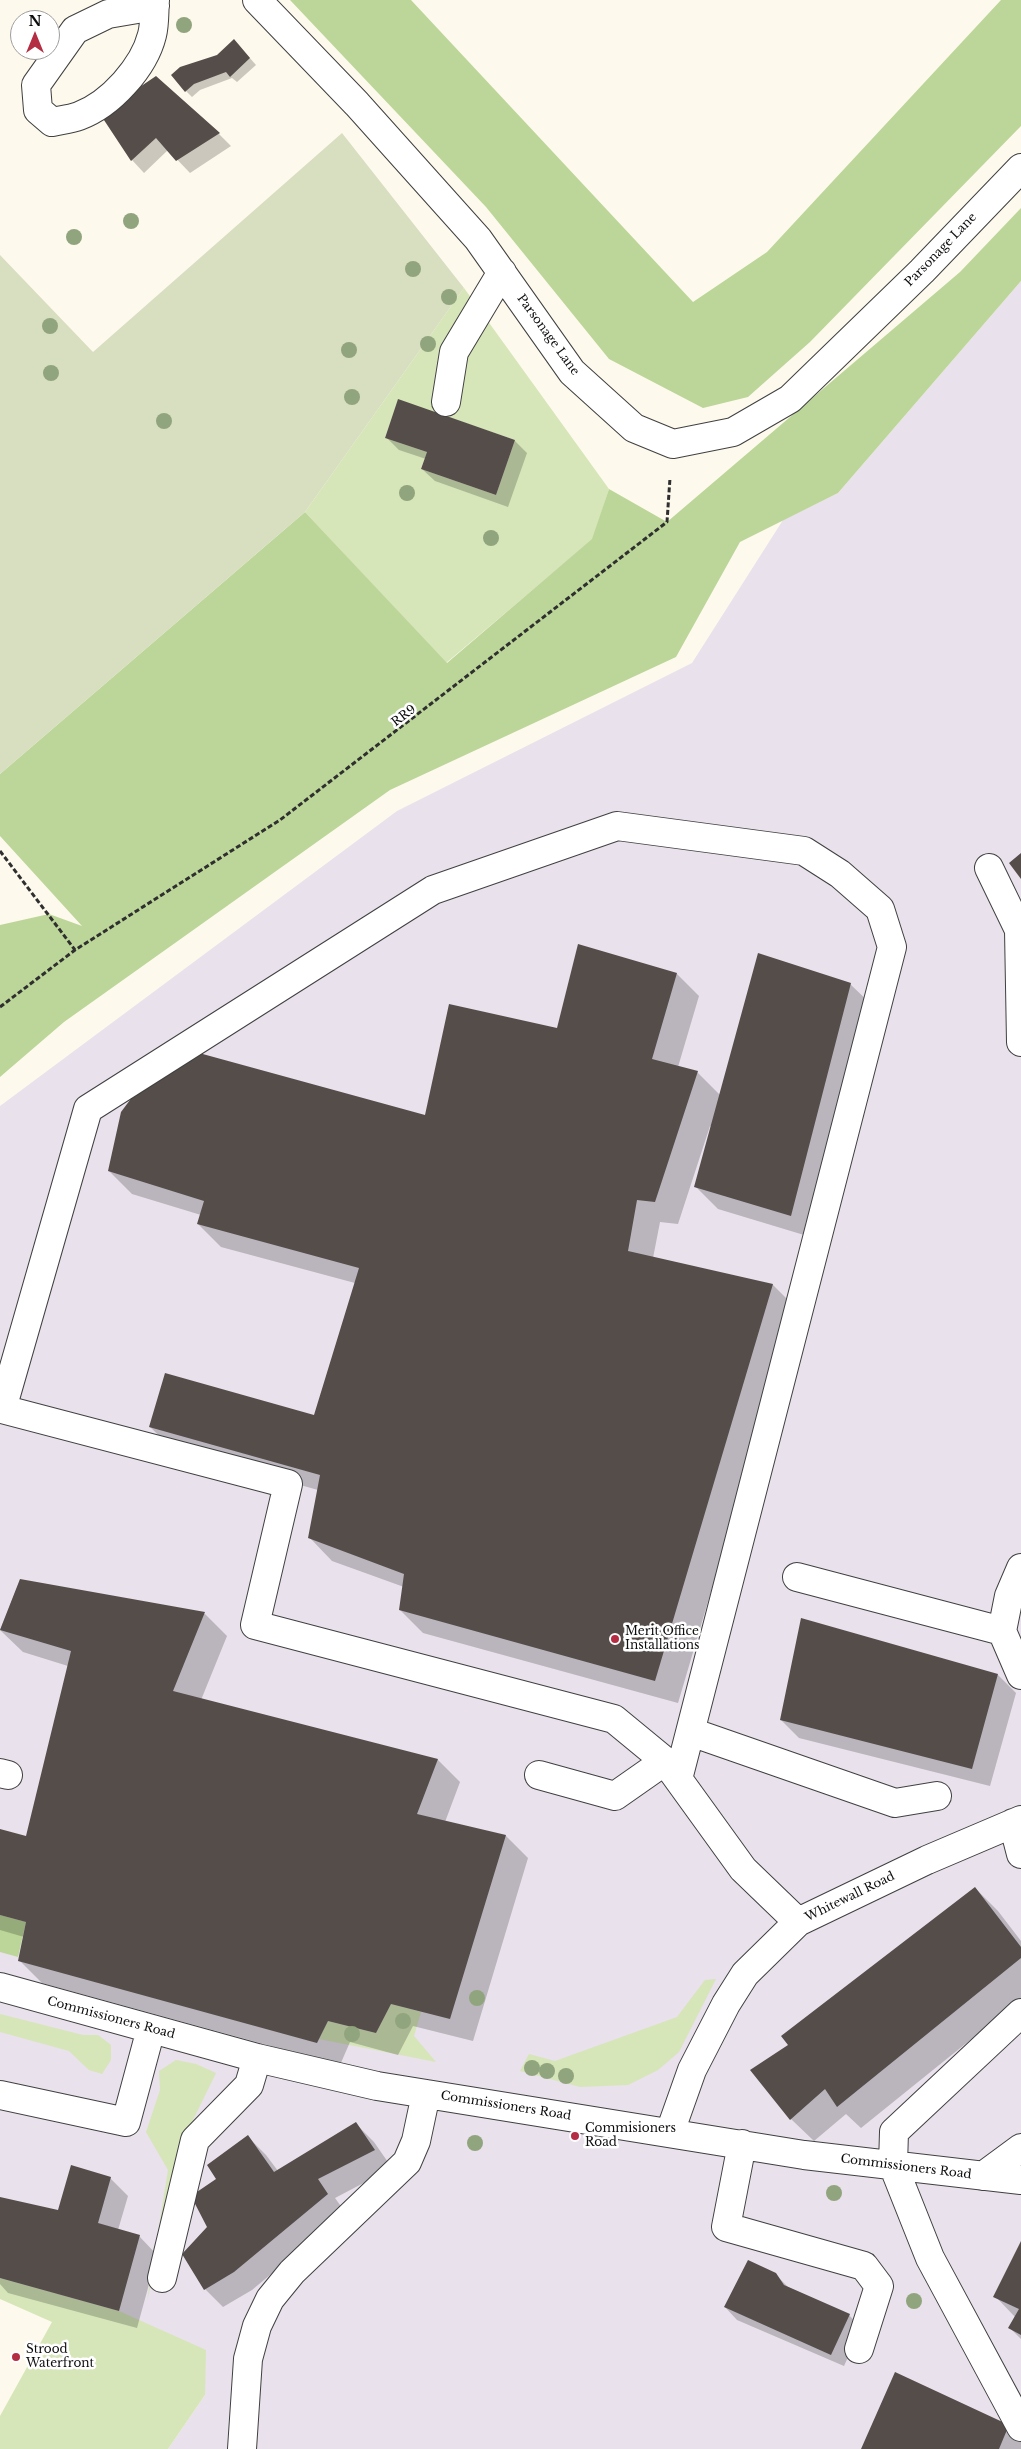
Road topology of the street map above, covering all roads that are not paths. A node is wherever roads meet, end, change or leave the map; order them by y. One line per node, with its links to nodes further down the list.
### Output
1 (257, 0): 4 (street, Parsonage Lane)
2 (155, 3): 2 (street)
3 (1021, 168): 4 (street, Parsonage Lane)
4 (502, 272): 5 (street)
5 (446, 402)
6 (989, 868): 7 (street)
7 (1021, 1042)
8 (1, 1409): 13 (street); 14 (street)
9 (1021, 1568): 11 (street)
10 (797, 1577): 11 (street)
11 (1002, 1631): 12 (street)
12 (1021, 1675)
13 (691, 1732): 14 (street); 16 (street)
14 (672, 1770): 15 (street); 19 (street)
15 (539, 1775)
16 (937, 1796)
17 (1017, 1822): 18 (street); 19 (street, Whitewall Road)
18 (1021, 1854)
19 (798, 1922): 26 (street, Whitewall Road)
20 (0, 1987): 22 (street, Commissioners Road)
21 (1021, 2013): 29 (street)
22 (151, 2029): 23 (street, Commissioners Road); 25 (street)
23 (257, 2058): 24 (street, Commissioners Road); 32 (street)
24 (426, 2094): 26 (street, Commissioners Road); 35 (street)
25 (0, 2095)
26 (670, 2132): 27 (street, Commissioners Road)
27 (742, 2144): 29 (street, Commissioners Road); 33 (street)
28 (1021, 2148): 30 (street)
29 (893, 2165): 30 (street, Commissioners Road); 34 (street)
30 (983, 2176): 31 (street, Commissioners Road)
31 (1021, 2180)
32 (162, 2278)
33 (859, 2348)
34 (1021, 2427)
35 (242, 2449)

